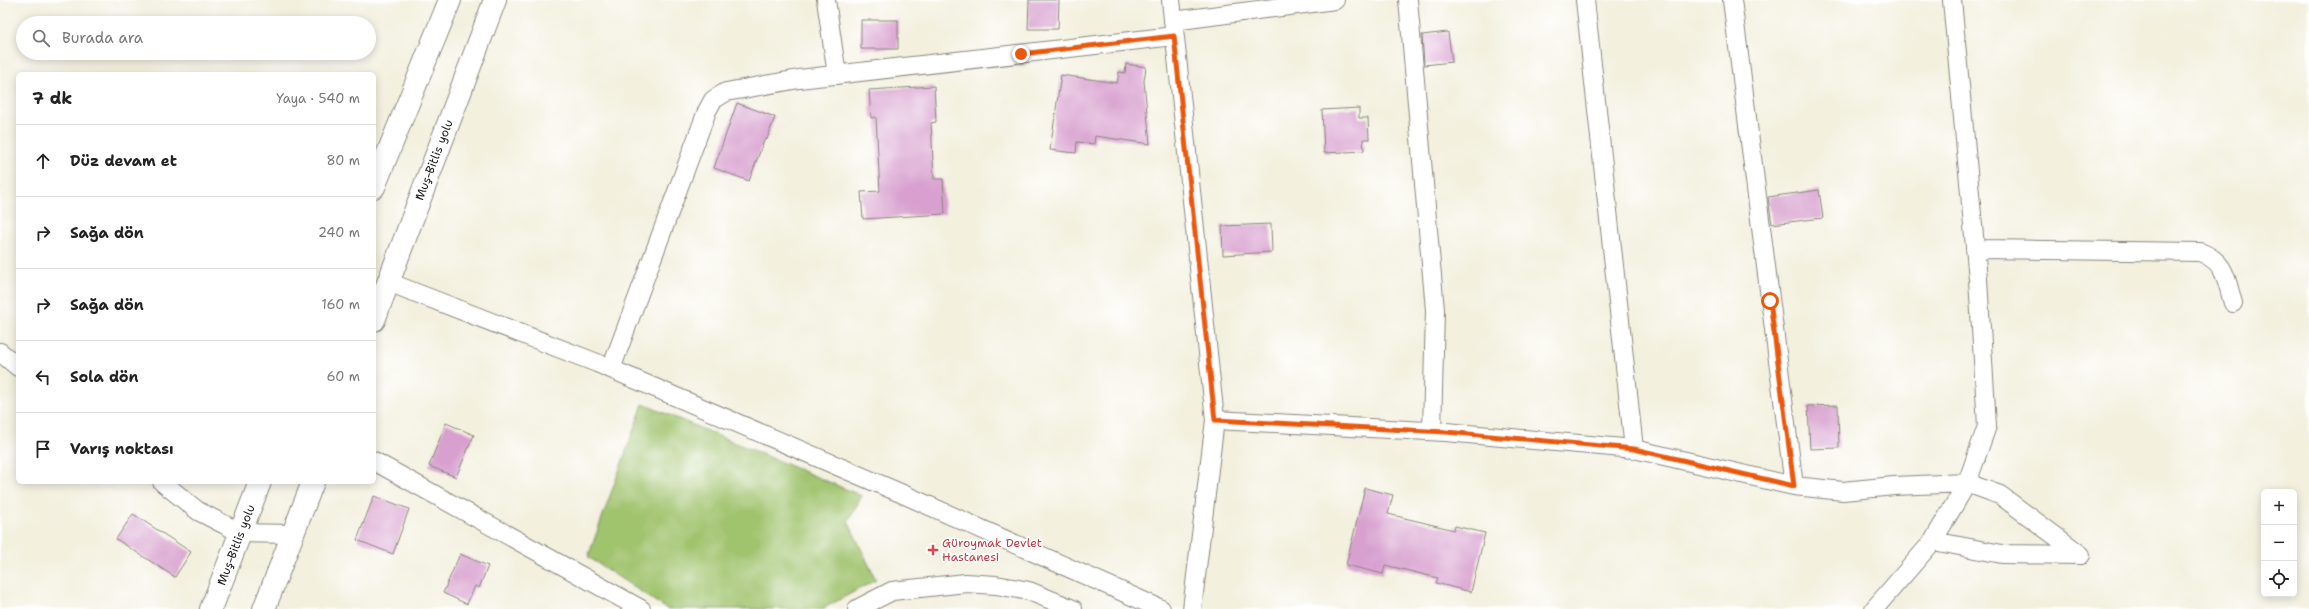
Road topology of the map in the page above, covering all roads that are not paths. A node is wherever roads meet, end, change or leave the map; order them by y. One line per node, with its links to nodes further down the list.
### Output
1 (450, 0): 12 (highway)
2 (495, 0): 14 (highway, Muş-Bitlis yolu)
3 (826, 0): 11 (street)
4 (1171, 0): 10 (street)
5 (1335, 0): 10 (street)
6 (1408, 0): 21 (street)
7 (1585, 0): 22 (street)
8 (1732, 0): 28 (street)
9 (1952, 0): 13 (street)
10 (1174, 29): 11 (street); 20 (street)
11 (837, 75): 19 (street)
12 (376, 182)
13 (1976, 249): 15 (street); 24 (street)
14 (388, 282): 16 (highway, Muş-Bitlis yolu); 19 (street)
15 (2233, 304)
16 (376, 315)
17 (0, 352): 18 (street)
18 (16, 365)
19 (611, 369): 37 (street)
20 (1215, 420): 21 (street); 38 (street)
21 (1432, 432): 22 (street)
22 (1634, 449): 28 (street)
23 (376, 462): 34 (street)
24 (1967, 483): 28 (street); 31 (street); 31 (street)
25 (164, 484): 29 (street)
26 (259, 484): 29 (highway, Muş-Bitlis yolu)
27 (312, 484): 30 (highway)
28 (1794, 486)
29 (241, 533): 30 (street); 32 (highway, Muş-Bitlis yolu)
30 (293, 534): 33 (highway)
31 (1933, 541): 39 (street)
32 (211, 609)
33 (264, 609)
34 (641, 609)
35 (857, 609): 36 (street)
36 (1073, 609)
37 (1161, 609)
38 (1192, 609)
39 (1874, 609)

